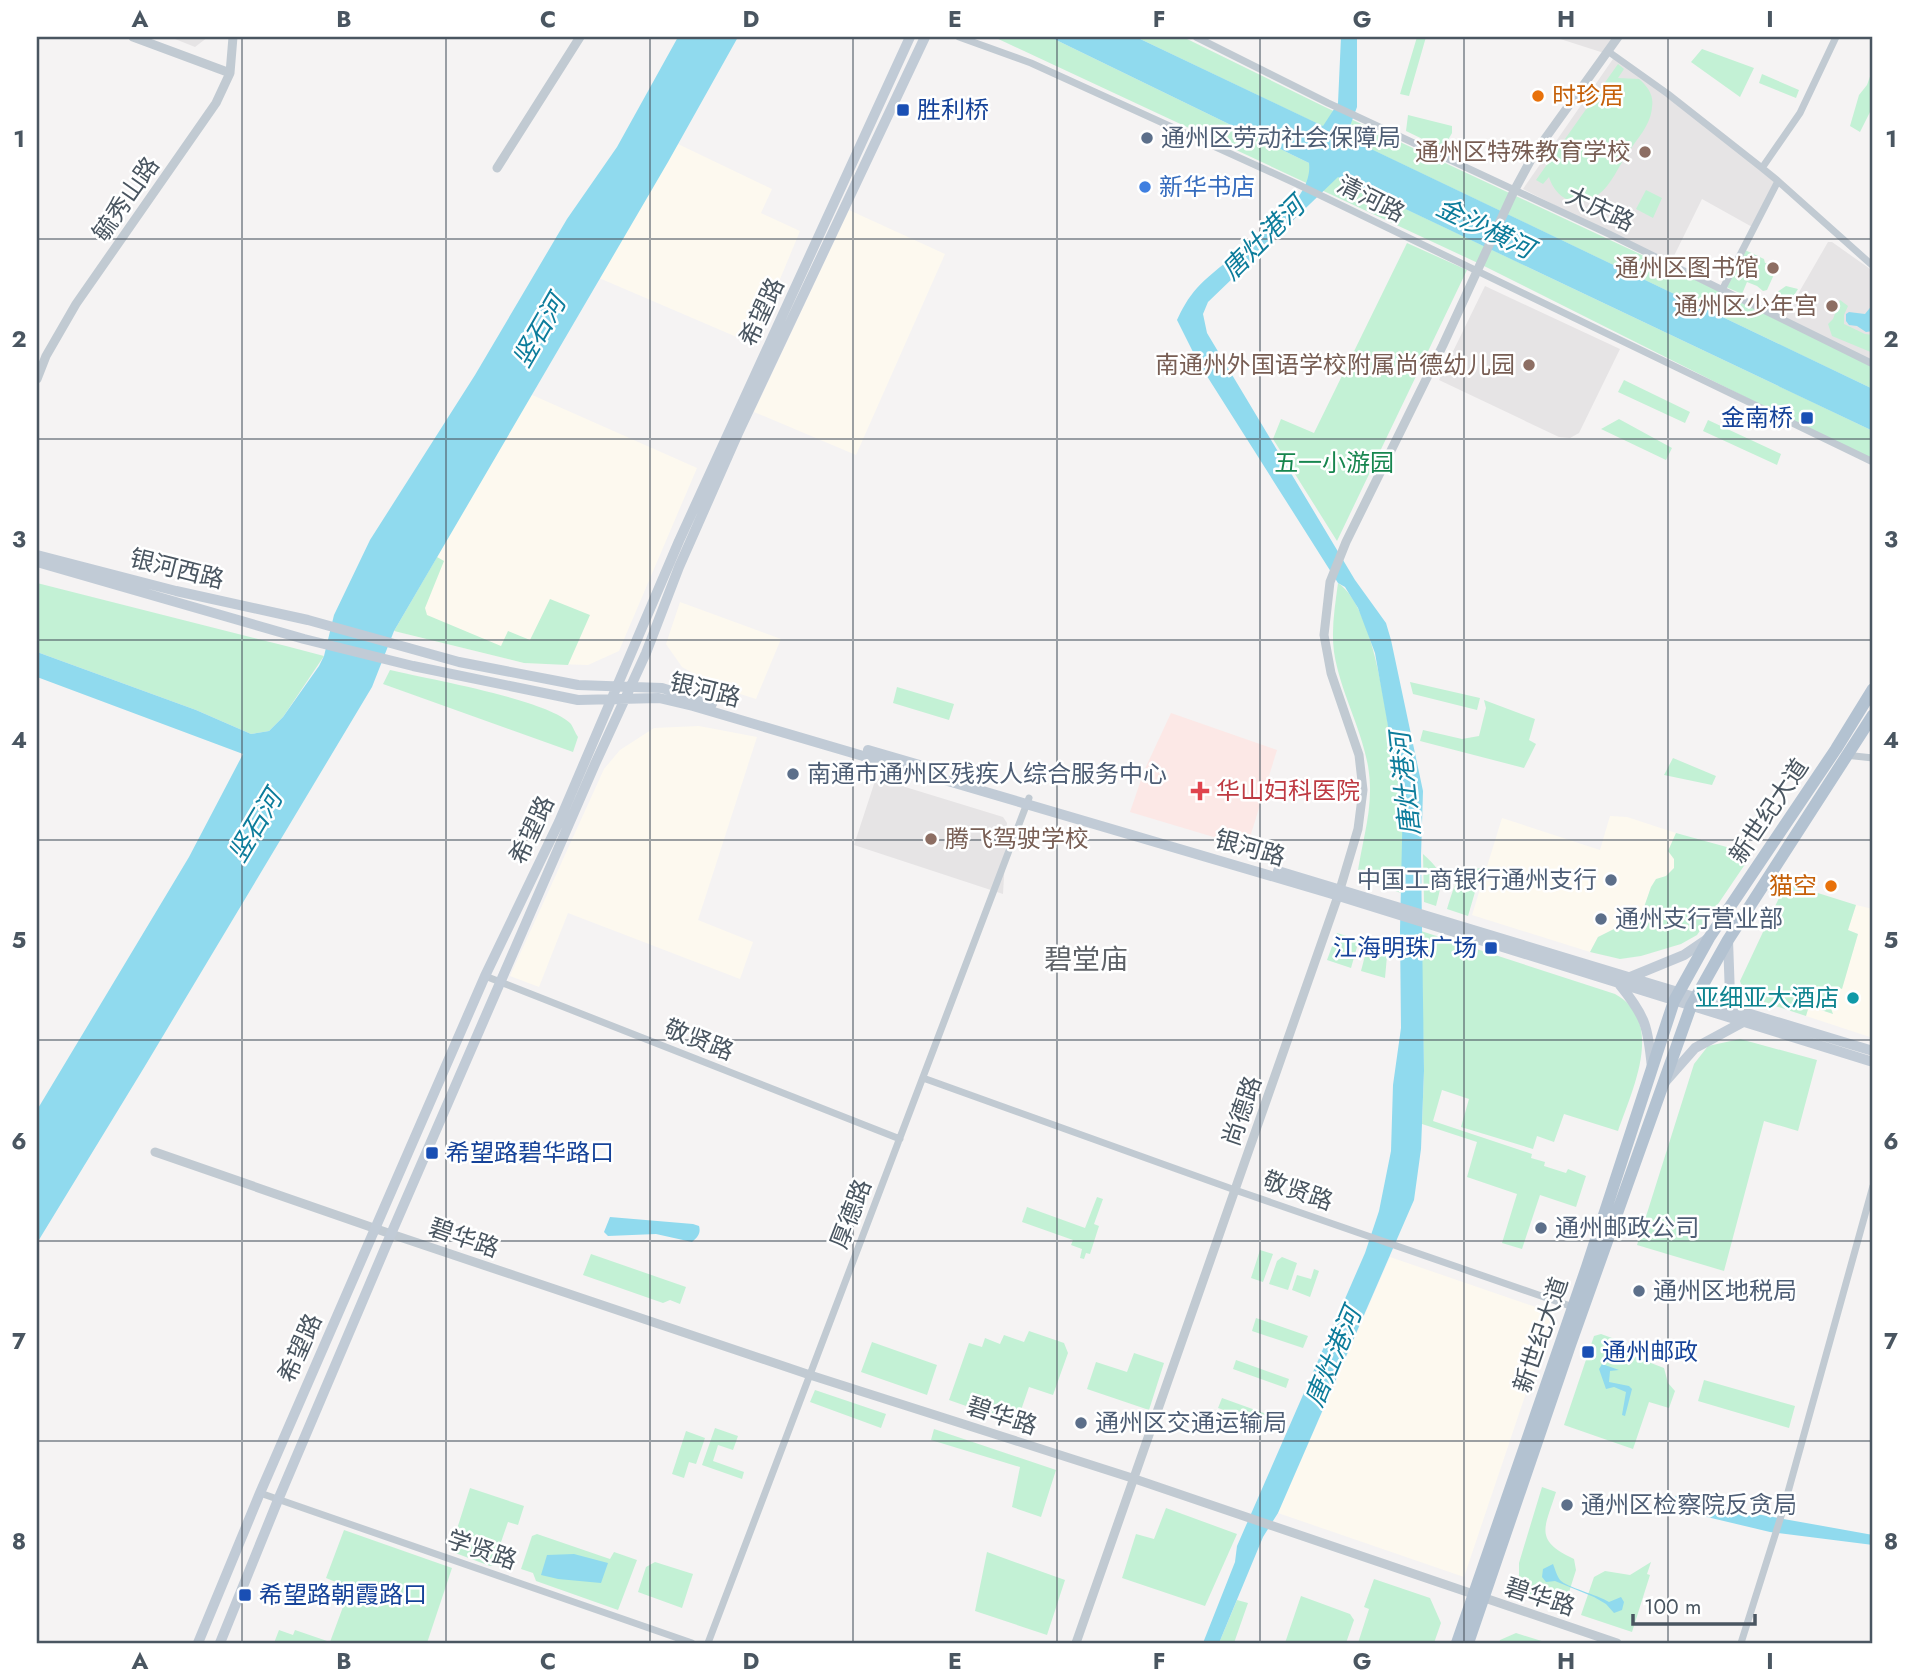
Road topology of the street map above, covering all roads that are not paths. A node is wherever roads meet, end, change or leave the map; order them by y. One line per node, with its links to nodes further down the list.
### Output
1 (133, 37): 11 (street)
2 (233, 37): 11 (street, 毓秀山路)
3 (580, 37): 12 (street)
4 (910, 37): 25 (main road, 希望路)
5 (925, 37): 24 (main road, 希望路)
6 (959, 37): 17 (street, 清河路)
7 (1196, 37): 15 (street, 大庆路)
8 (1618, 37): 10 (street)
9 (1836, 37): 13 (street)
10 (1609, 52): 13 (street); 15 (street)
11 (230, 73): 20 (street, 毓秀山路)
12 (497, 168)
13 (1762, 169): 14 (street)
14 (1778, 181): 16 (street); 18 (street)
15 (1514, 191): 17 (street); 18 (street, 大庆路)
16 (1873, 266)
17 (1477, 270): 21 (street, 清河路); 33 (street, 尚德路)
18 (1722, 290): 19 (street, 大庆路)
19 (1873, 364)
20 (37, 379)
21 (1873, 462)
22 (37, 555): 25 (main road, 银河西路)
23 (37, 562): 28 (main road, 银河西路)
24 (632, 685): 25 (main road, 银河路); 27 (main road, 希望路); 32 (main road, 银河路)
25 (618, 686): 28 (main road, 希望路)
26 (1873, 689): 30 (main road, 新世纪大道)
27 (626, 700): 28 (main road, 银河路); 32 (main road, 银河路); 38 (main road, 希望路)
28 (611, 701): 36 (main road, 希望路)
29 (1873, 715): 30 (main road, 新世纪大道)
30 (1841, 753): 31 (street); 34 (main road, 新世纪大道); 35 (main road, 新世纪大道)
31 (1873, 758)
32 (1028, 801): 33 (main road, 银河路); 45 (street, 厚德路)
33 (1339, 892): 37 (main road, 银河路); 50 (street, 尚德路)
34 (1709, 938): 37 (main road); 39 (main road, 新世纪大道)
35 (1728, 940): 40 (main road, 新世纪大道); 41 (main road)
36 (485, 976): 38 (street, 敬贤路); 51 (main road, 希望路)
37 (1624, 981): 39 (main road, 银河路); 44 (main road)
38 (499, 982): 47 (street, 敬贤路); 52 (main road, 希望路)
39 (1676, 996): 40 (main road, 银河路); 44 (main road, 新世纪大道)
40 (1693, 1002): 41 (main road, 银河路); 46 (main road, 新世纪大道)
41 (1741, 1016): 42 (main road, 银河路); 43 (main road, 银河路); 46 (main road)
42 (1873, 1051)
43 (1873, 1062)
44 (1652, 1071): 53 (main road, 新世纪大道)
45 (923, 1078): 47 (street, 厚德路); 50 (street, 敬贤路)
46 (1664, 1084): 53 (main road, 新世纪大道)
47 (900, 1139): 54 (street, 厚德路)
48 (155, 1152): 51 (street, 碧华路)
49 (1873, 1186): 67 (street)
50 (1235, 1190): 53 (street, 敬贤路); 55 (street, 尚德路)
51 (375, 1228): 52 (street, 碧华路); 56 (main road, 希望路)
52 (391, 1234): 54 (street, 碧华路); 57 (main road, 希望路)
53 (1577, 1308): 58 (main road, 新世纪大道)
54 (810, 1375): 55 (street, 碧华路); 62 (street, 厚德路)
55 (1132, 1478): 58 (street, 碧华路); 63 (street, 尚德路)
56 (260, 1493): 57 (street, 学贤路); 59 (main road, 希望路)
57 (278, 1500): 60 (main road, 希望路); 61 (street, 学贤路)
58 (1478, 1597): 64 (main road, 新世纪大道); 65 (main road, 新世纪大道); 66 (street, 碧华路)
59 (198, 1643)
60 (220, 1643)
61 (692, 1643)
62 (708, 1643)
63 (1076, 1643)
64 (1457, 1643)
65 (1468, 1643)
66 (1617, 1643)
67 (1741, 1643)

